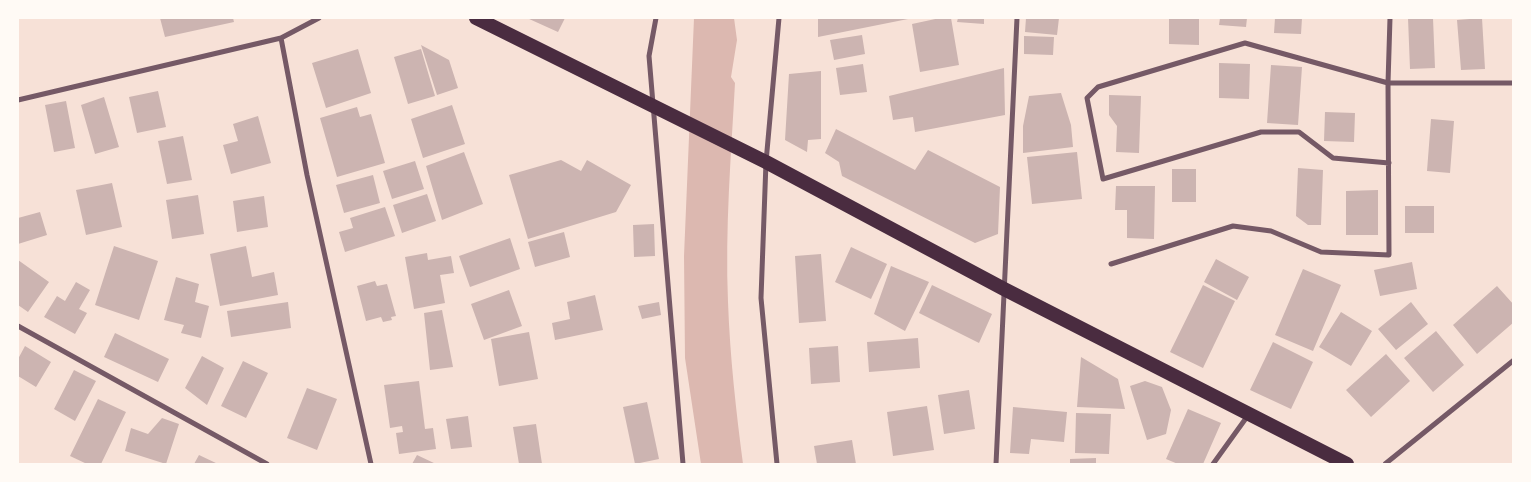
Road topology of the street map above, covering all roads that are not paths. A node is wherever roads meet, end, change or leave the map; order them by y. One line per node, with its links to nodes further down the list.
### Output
1 (319, 18): 7 (street)
2 (476, 18): 11 (highway)
3 (656, 18): 11 (street)
4 (778, 18): 12 (street)
5 (1017, 18): 15 (street)
6 (1390, 18): 8 (street)
7 (281, 38): 10 (street); 20 (street)
8 (1388, 83): 9 (street); 13 (street); 13 (street)
9 (1514, 83)
10 (18, 100)
11 (654, 106): 12 (highway); 21 (street)
12 (766, 162): 15 (highway); 22 (street)
13 (1389, 163): 14 (street)
14 (1111, 264)
15 (1004, 289): 18 (highway); 23 (street)
16 (18, 326): 19 (street)
17 (1514, 360): 26 (street)
18 (1250, 414): 24 (street); 25 (highway)
19 (267, 464)
20 (371, 464)
21 (683, 464)
22 (778, 464)
23 (996, 464)
24 (1213, 464)
25 (1345, 464)
26 (1385, 464)

